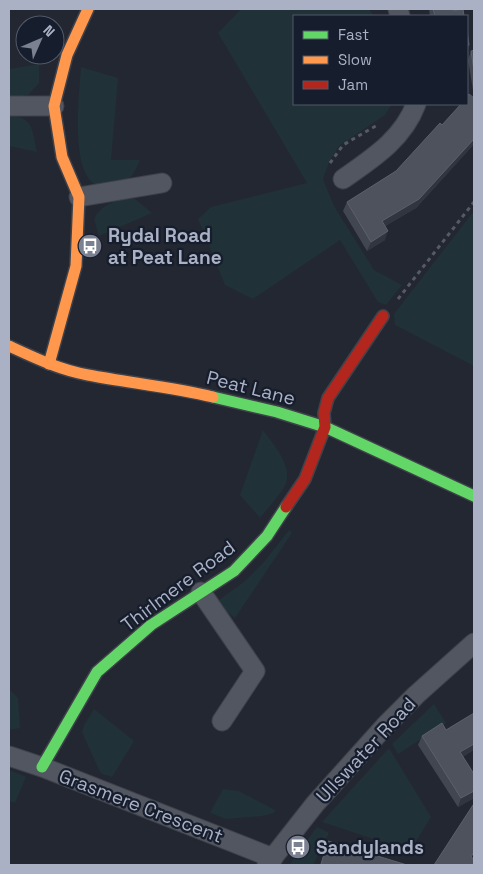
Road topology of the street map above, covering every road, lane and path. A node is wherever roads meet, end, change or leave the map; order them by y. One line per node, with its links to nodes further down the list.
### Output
1 (88, 9): 4 (street)
2 (416, 105): 6 (street)
3 (9, 106): 4 (street)
4 (54, 106): 8 (street)
5 (380, 122): 6 (path)
6 (336, 173)
7 (162, 183): 8 (street)
8 (79, 198): 12 (street)
9 (474, 202): 10 (path)
10 (383, 316): 13 (street, Thirlmere Road)
11 (9, 346): 12 (street, Peat Lane)
12 (49, 364): 13 (street, Peat Lane)
13 (325, 427): 14 (street, Peat Lane); 15 (street, Thirlmere Road)
14 (474, 496)
15 (201, 592): 17 (street); 19 (street, Thirlmere Road)
16 (474, 643): 20 (street, Ullswater Road)
17 (222, 721)
18 (9, 756): 19 (street, Grasmere Crescent)
19 (42, 767): 20 (street, Grasmere Crescent)
20 (270, 861)

